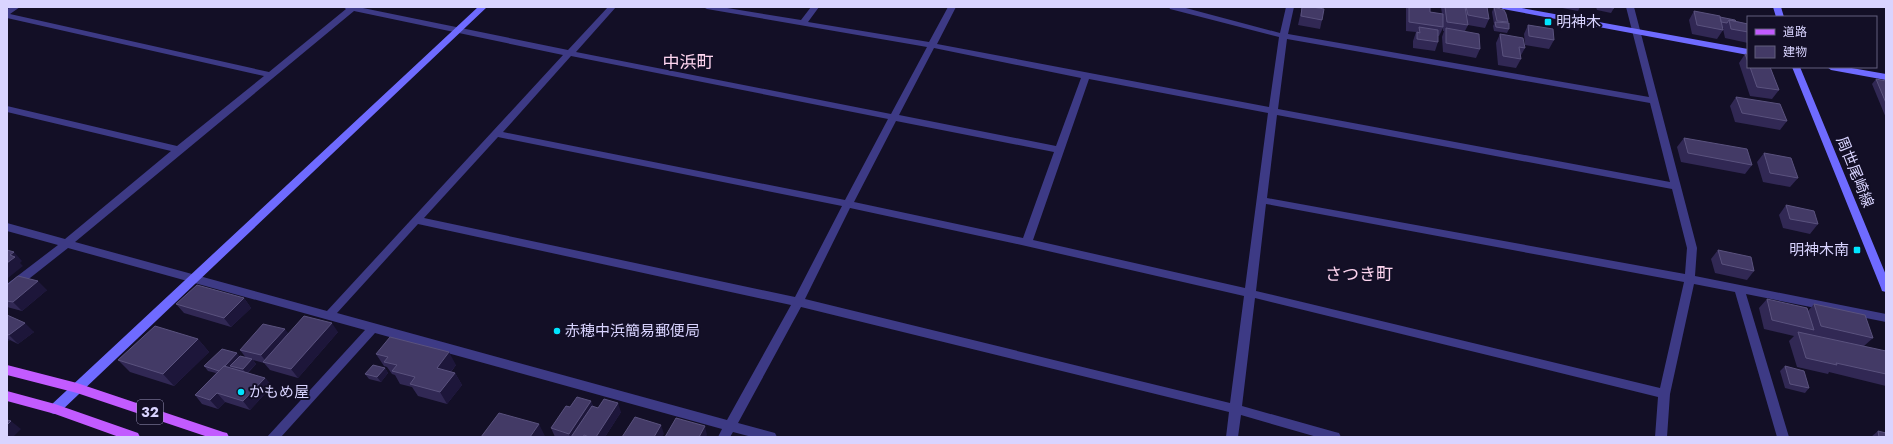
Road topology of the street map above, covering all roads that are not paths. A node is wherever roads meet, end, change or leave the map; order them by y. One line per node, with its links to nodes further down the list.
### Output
1 (16, 7): 12 (street)
2 (352, 7): 14 (street); 22 (street)
3 (483, 7): 14 (street)
4 (612, 7): 19 (street)
5 (707, 7): 13 (street)
6 (814, 7): 13 (street)
7 (952, 7): 17 (street)
8 (1173, 7): 16 (street)
9 (1290, 7): 16 (street)
10 (1503, 7): 15 (street)
11 (1630, 7): 15 (street)
12 (7, 14): 22 (street)
13 (804, 23): 17 (street)
14 (457, 31): 19 (street); 39 (street)
15 (1638, 31): 18 (street); 25 (street)
16 (1283, 36): 25 (street); 27 (street)
17 (931, 45): 23 (street); 28 (street)
18 (1747, 52)
19 (570, 53): 28 (street); 29 (street)
20 (1796, 68): 41 (street, 周世尾崎線)
21 (1836, 68): 24 (street)
22 (271, 75): 30 (street)
23 (1086, 76): 27 (street); 31 (street)
24 (1886, 77)
25 (1654, 101): 32 (street)
26 (7, 109): 30 (street)
27 (1273, 110): 32 (street); 33 (street)
28 (893, 118): 31 (street); 34 (street)
29 (495, 133): 34 (street); 35 (street)
30 (179, 150): 38 (street)
31 (1059, 150): 37 (street)
32 (1676, 186): 40 (street)
33 (1261, 200): 40 (street); 44 (street)
34 (848, 203): 37 (street); 45 (street)
35 (416, 220): 45 (street); 46 (street)
36 (7, 227): 38 (street)
37 (1027, 242): 44 (street)
38 (67, 244): 39 (street); 43 (street)
39 (193, 278): 46 (street); 50 (street)
40 (1690, 279): 42 (street); 51 (street)
41 (1886, 288)
42 (1739, 289): 47 (street); 64 (street)
43 (7, 290)
44 (1250, 292): 51 (street); 54 (street)
45 (798, 302): 54 (street); 55 (street)
46 (329, 315): 48 (street)
47 (1886, 318)
48 (373, 328): 55 (street); 58 (street)
49 (7, 370): 50 (main road, 32)
50 (77, 388): 53 (street); 57 (main road, 32)
51 (1664, 394): 63 (street)
52 (7, 396): 53 (main road, 32)
53 (55, 409): 56 (main road, 32)
54 (1236, 409): 61 (street); 62 (street)
55 (731, 425): 59 (street); 60 (street)
56 (134, 437)
57 (223, 437)
58 (272, 437)
59 (724, 437)
60 (772, 437)
61 (1232, 437)
62 (1334, 437)
63 (1661, 437)
64 (1783, 437)

